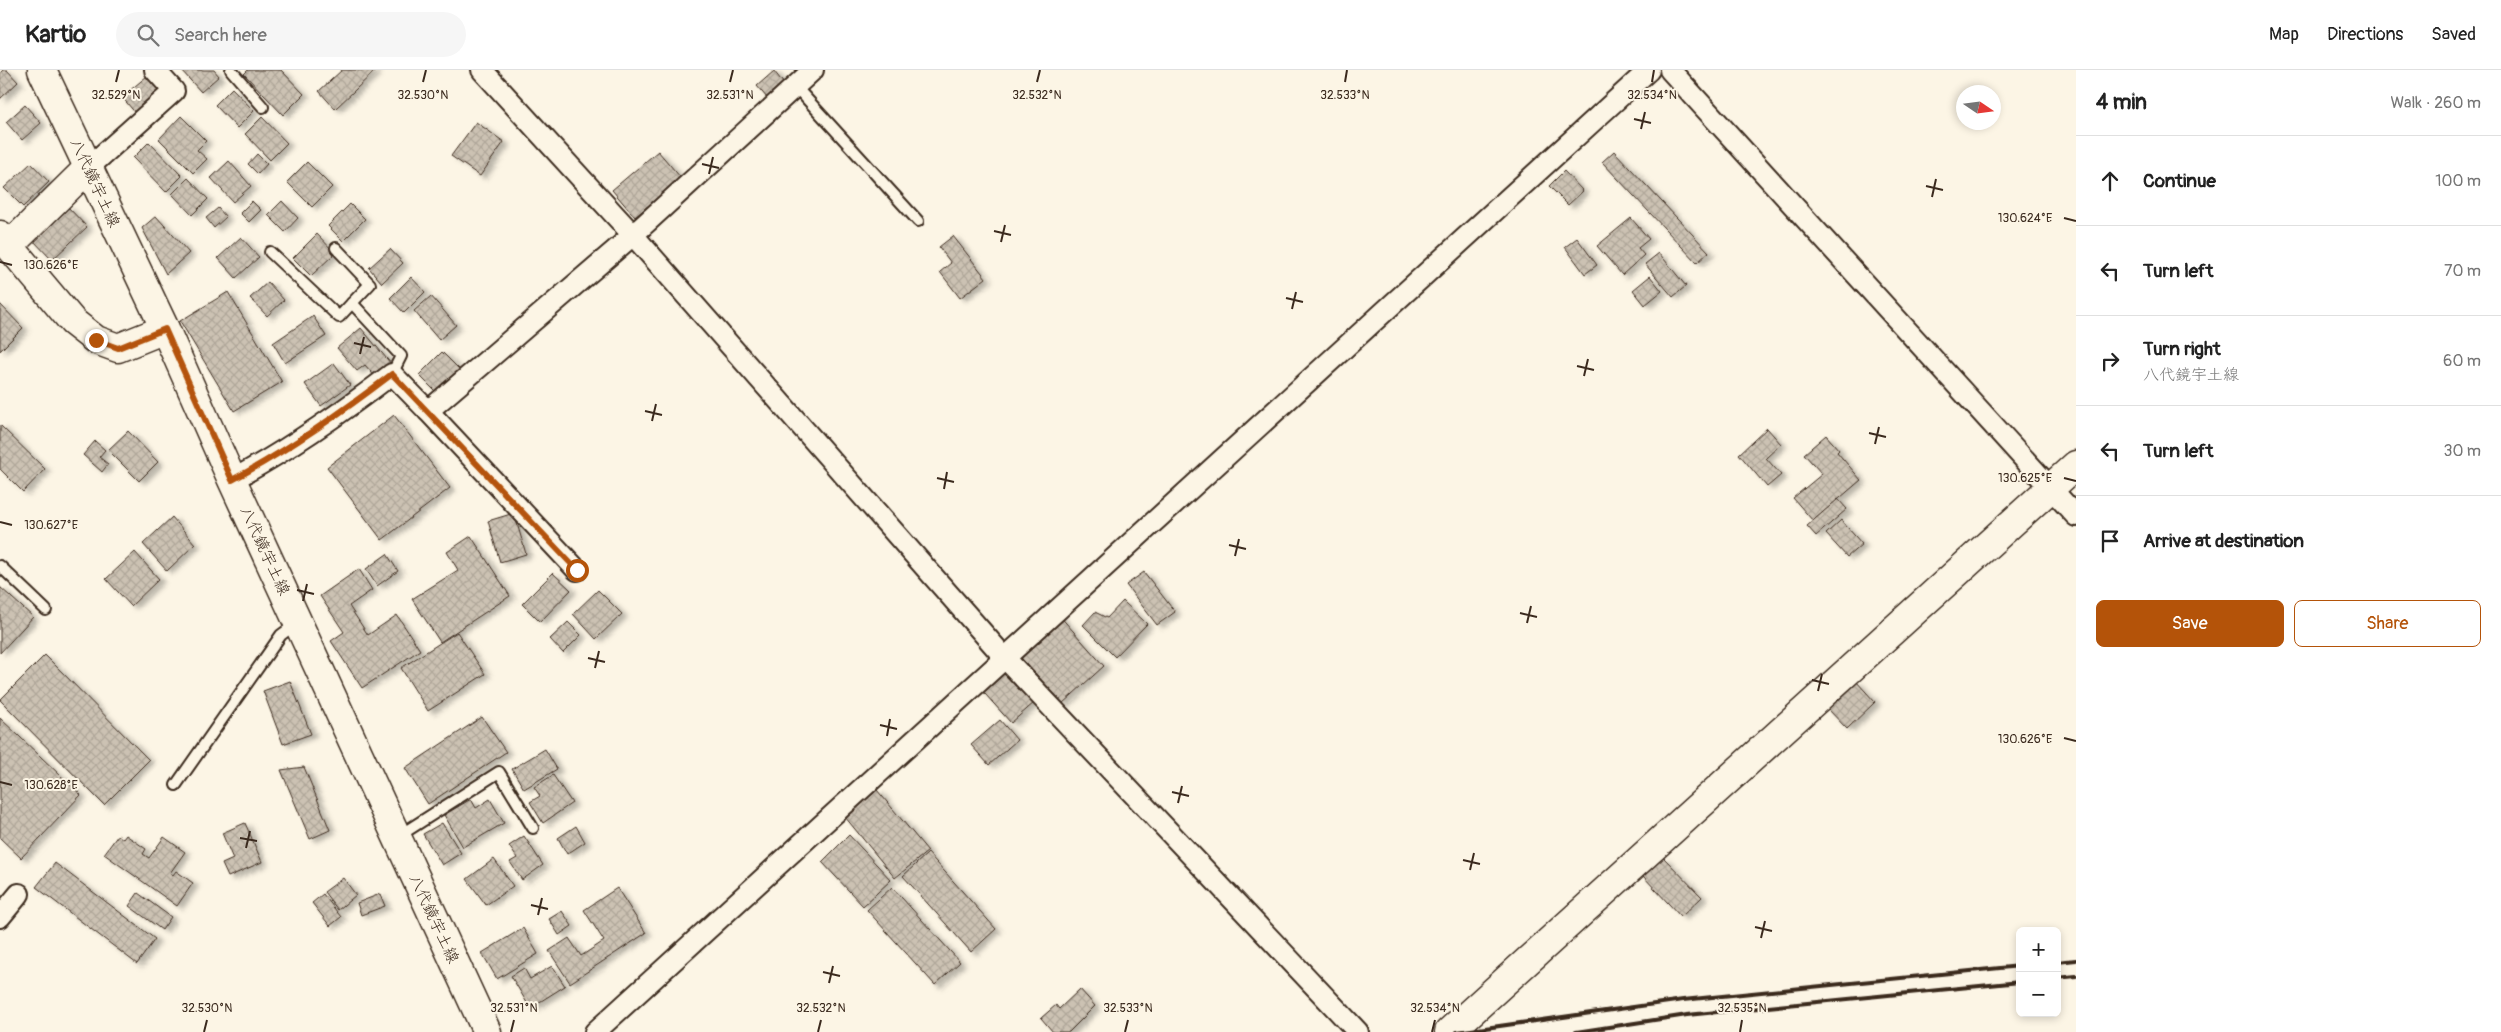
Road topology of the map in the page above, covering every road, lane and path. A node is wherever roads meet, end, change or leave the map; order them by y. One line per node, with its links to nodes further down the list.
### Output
1 (42, 70): 10 (street, 八代鏡宇土線)
2 (155, 70): 10 (street)
3 (231, 70): 9 (lane)
4 (482, 70): 12 (street)
5 (812, 70): 8 (street)
6 (1649, 70): 28 (street)
7 (1670, 70): 22 (street)
8 (795, 86): 11 (lane); 12 (street)
9 (263, 107)
10 (88, 168): 13 (street); 17 (street, 八代鏡宇土線)
11 (918, 221)
12 (633, 235): 19 (street); 28 (street)
13 (5, 240): 17 (street)
14 (336, 248): 16 (lane)
15 (270, 252): 16 (lane)
16 (352, 303): 18 (lane)
17 (165, 329): 21 (street, 八代鏡宇土線)
18 (392, 374): 19 (street); 21 (street)
19 (428, 411): 25 (street)
20 (2076, 465): 22 (street)
21 (232, 480): 27 (street, 八代鏡宇土線)
22 (2050, 488): 23 (street); 37 (street)
23 (2076, 516)
24 (0, 566): 26 (lane)
25 (577, 570)
26 (46, 610)
27 (298, 622): 29 (lane); 31 (street, 八代鏡宇土線)
28 (1004, 657): 35 (street); 36 (street)
29 (176, 785)
30 (533, 828): 31 (lane)
31 (396, 838): 34 (street, 八代鏡宇土線)
32 (20, 894): 33 (street)
33 (0, 917)
34 (487, 1032)
35 (594, 1032)
36 (1358, 1032)
37 (1448, 1032)

